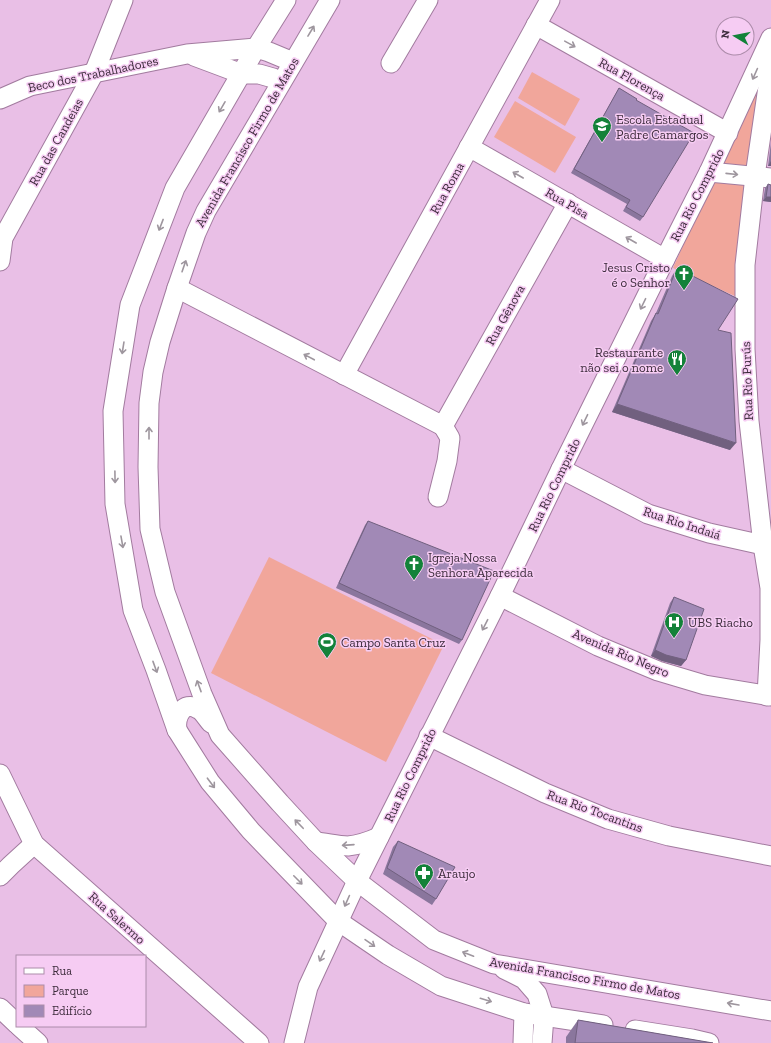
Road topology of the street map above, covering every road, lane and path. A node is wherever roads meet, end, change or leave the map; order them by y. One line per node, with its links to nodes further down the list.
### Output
1 (123, 0): 13 (street, Rua das Candeias)
2 (286, 0): 8 (street)
3 (330, 0): 10 (street, Avenida Francisco Firmo de Matos, one-way to 3)
4 (428, 0): 11 (street)
5 (550, 0): 6 (street, Rua Roma)
6 (536, 25): 17 (street, Rua Florença, one-way to 17); 18 (street, Rua Roma)
7 (771, 38): 17 (street, Rua Rio Comprido, one-way to 17)
8 (256, 48): 9 (street, Beco dos Trabalhadores); 10 (street, Beco dos Trabalhadores); 14 (street)
9 (187, 54): 13 (street, Beco dos Trabalhadores); 14 (street)
10 (293, 62): 15 (street, Avenida Francisco Firmo de Matos)
11 (391, 63)
12 (771, 66): 20 (street, Rua Rio Purús)
13 (94, 73): 16 (street, Beco dos Trabalhadores); 23 (street, Rua das Candeias)
14 (242, 74): 15 (street); 32 (street, one-way to 32)
15 (281, 82): 24 (street, Avenida Francisco Firmo de Matos, one-way to 15)
16 (0, 99)
17 (728, 133): 19 (street, Rua Rio Comprido)
18 (469, 147): 21 (street, Rua Pisa, one-way to 18); 25 (street, Rua Roma)
19 (709, 172): 20 (street, one-way to 20); 22 (street, Rua Rio Comprido)
20 (763, 177): 29 (street, Rua Rio Purús)
21 (568, 203): 22 (street, Rua Pisa, one-way to 21); 26 (street, Rua Gênova)
22 (665, 259): 27 (street, Rua Rio Comprido, one-way to 27)
23 (0, 261)
24 (177, 288): 25 (street, one-way to 24); 33 (street, Avenida Francisco Firmo de Matos, one-way to 24)
25 (344, 375): 26 (street)
26 (443, 426): 28 (street)
27 (561, 469): 29 (street, Rua Rio Indaiá); 30 (street, Rua Rio Comprido)
28 (438, 497)
29 (763, 544): 31 (street, Rua Rio Purús)
30 (500, 596): 31 (street, Avenida Rio Negro); 34 (street, Rua Rio Comprido, one-way to 34)
31 (769, 696)
32 (177, 730): 33 (street); 42 (street, one-way to 42)
33 (220, 735): 37 (street, Avenida Francisco Firmo de Matos, one-way to 33)
34 (430, 736): 36 (street, Rua Rio Comprido); 39 (street, Rua Rio Tocantins)
35 (0, 774): 38 (street, Rua Salermo)
36 (379, 837): 37 (street, one-way to 37); 41 (street, Rua Rio Comprido)
37 (316, 842): 41 (street, Avenida Francisco Firmo de Matos)
38 (34, 844): 40 (street); 51 (street, Rua Salermo)
39 (771, 856)
40 (4, 865)
41 (357, 881): 42 (street, Rua Rio Comprido, one-way to 42); 43 (street, Avenida Francisco Firmo de Matos, one-way to 41)
42 (338, 921): 46 (street, one-way to 46); 52 (street, Rua Rio Comprido, one-way to 52)
43 (494, 964): 45 (street, Avenida Francisco Firmo de Matos, one-way to 43); 47 (street)
44 (0, 1008): 48 (street)
45 (771, 1011)
46 (524, 1013): 47 (street); 53 (street)
47 (544, 1016): 54 (street); 55 (street)
48 (16, 1023)
49 (20, 1027): 50 (street)
50 (38, 1043)
51 (259, 1043)
52 (294, 1043)
53 (523, 1043)
54 (542, 1043)
55 (709, 1043)

